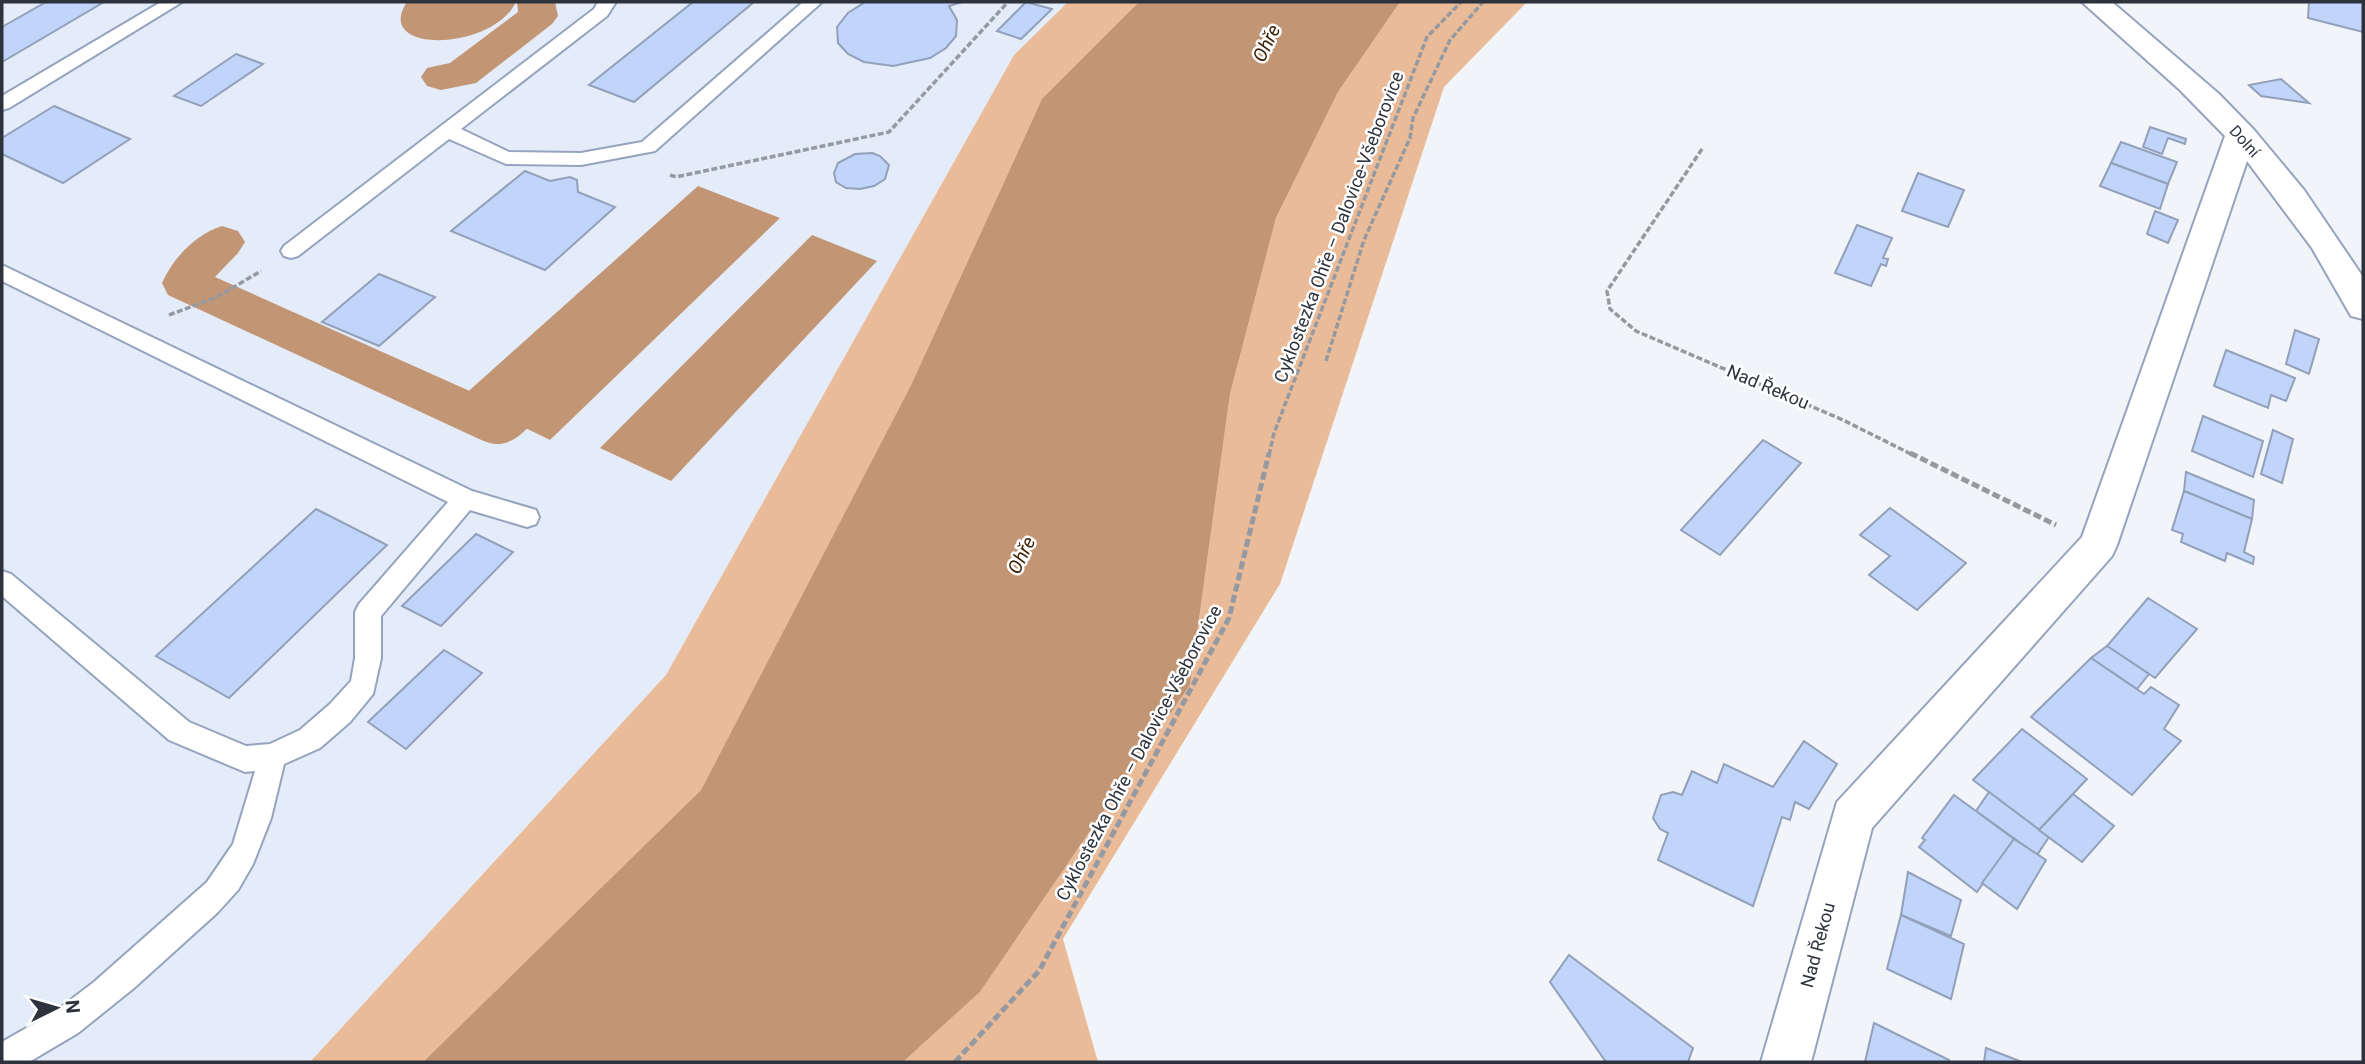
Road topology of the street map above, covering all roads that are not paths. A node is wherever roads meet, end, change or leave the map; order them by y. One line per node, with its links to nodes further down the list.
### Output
1 (173, 2): 5 (lane)
2 (607, 2): 6 (lane)
3 (813, 2): 6 (lane)
4 (2096, 2): 7 (street, Dolní)
5 (2, 104)
6 (447, 130): 8 (lane)
7 (2241, 135): 10 (street, Dolní); 16 (street, Nad Řekou)
8 (291, 251)
9 (2, 272): 11 (lane)
10 (2363, 307)
11 (465, 499): 12 (lane); 14 (lane)
12 (527, 517)
13 (2, 581): 14 (lane)
14 (272, 756): 15 (lane)
15 (2, 1059)
16 (1786, 1062)

